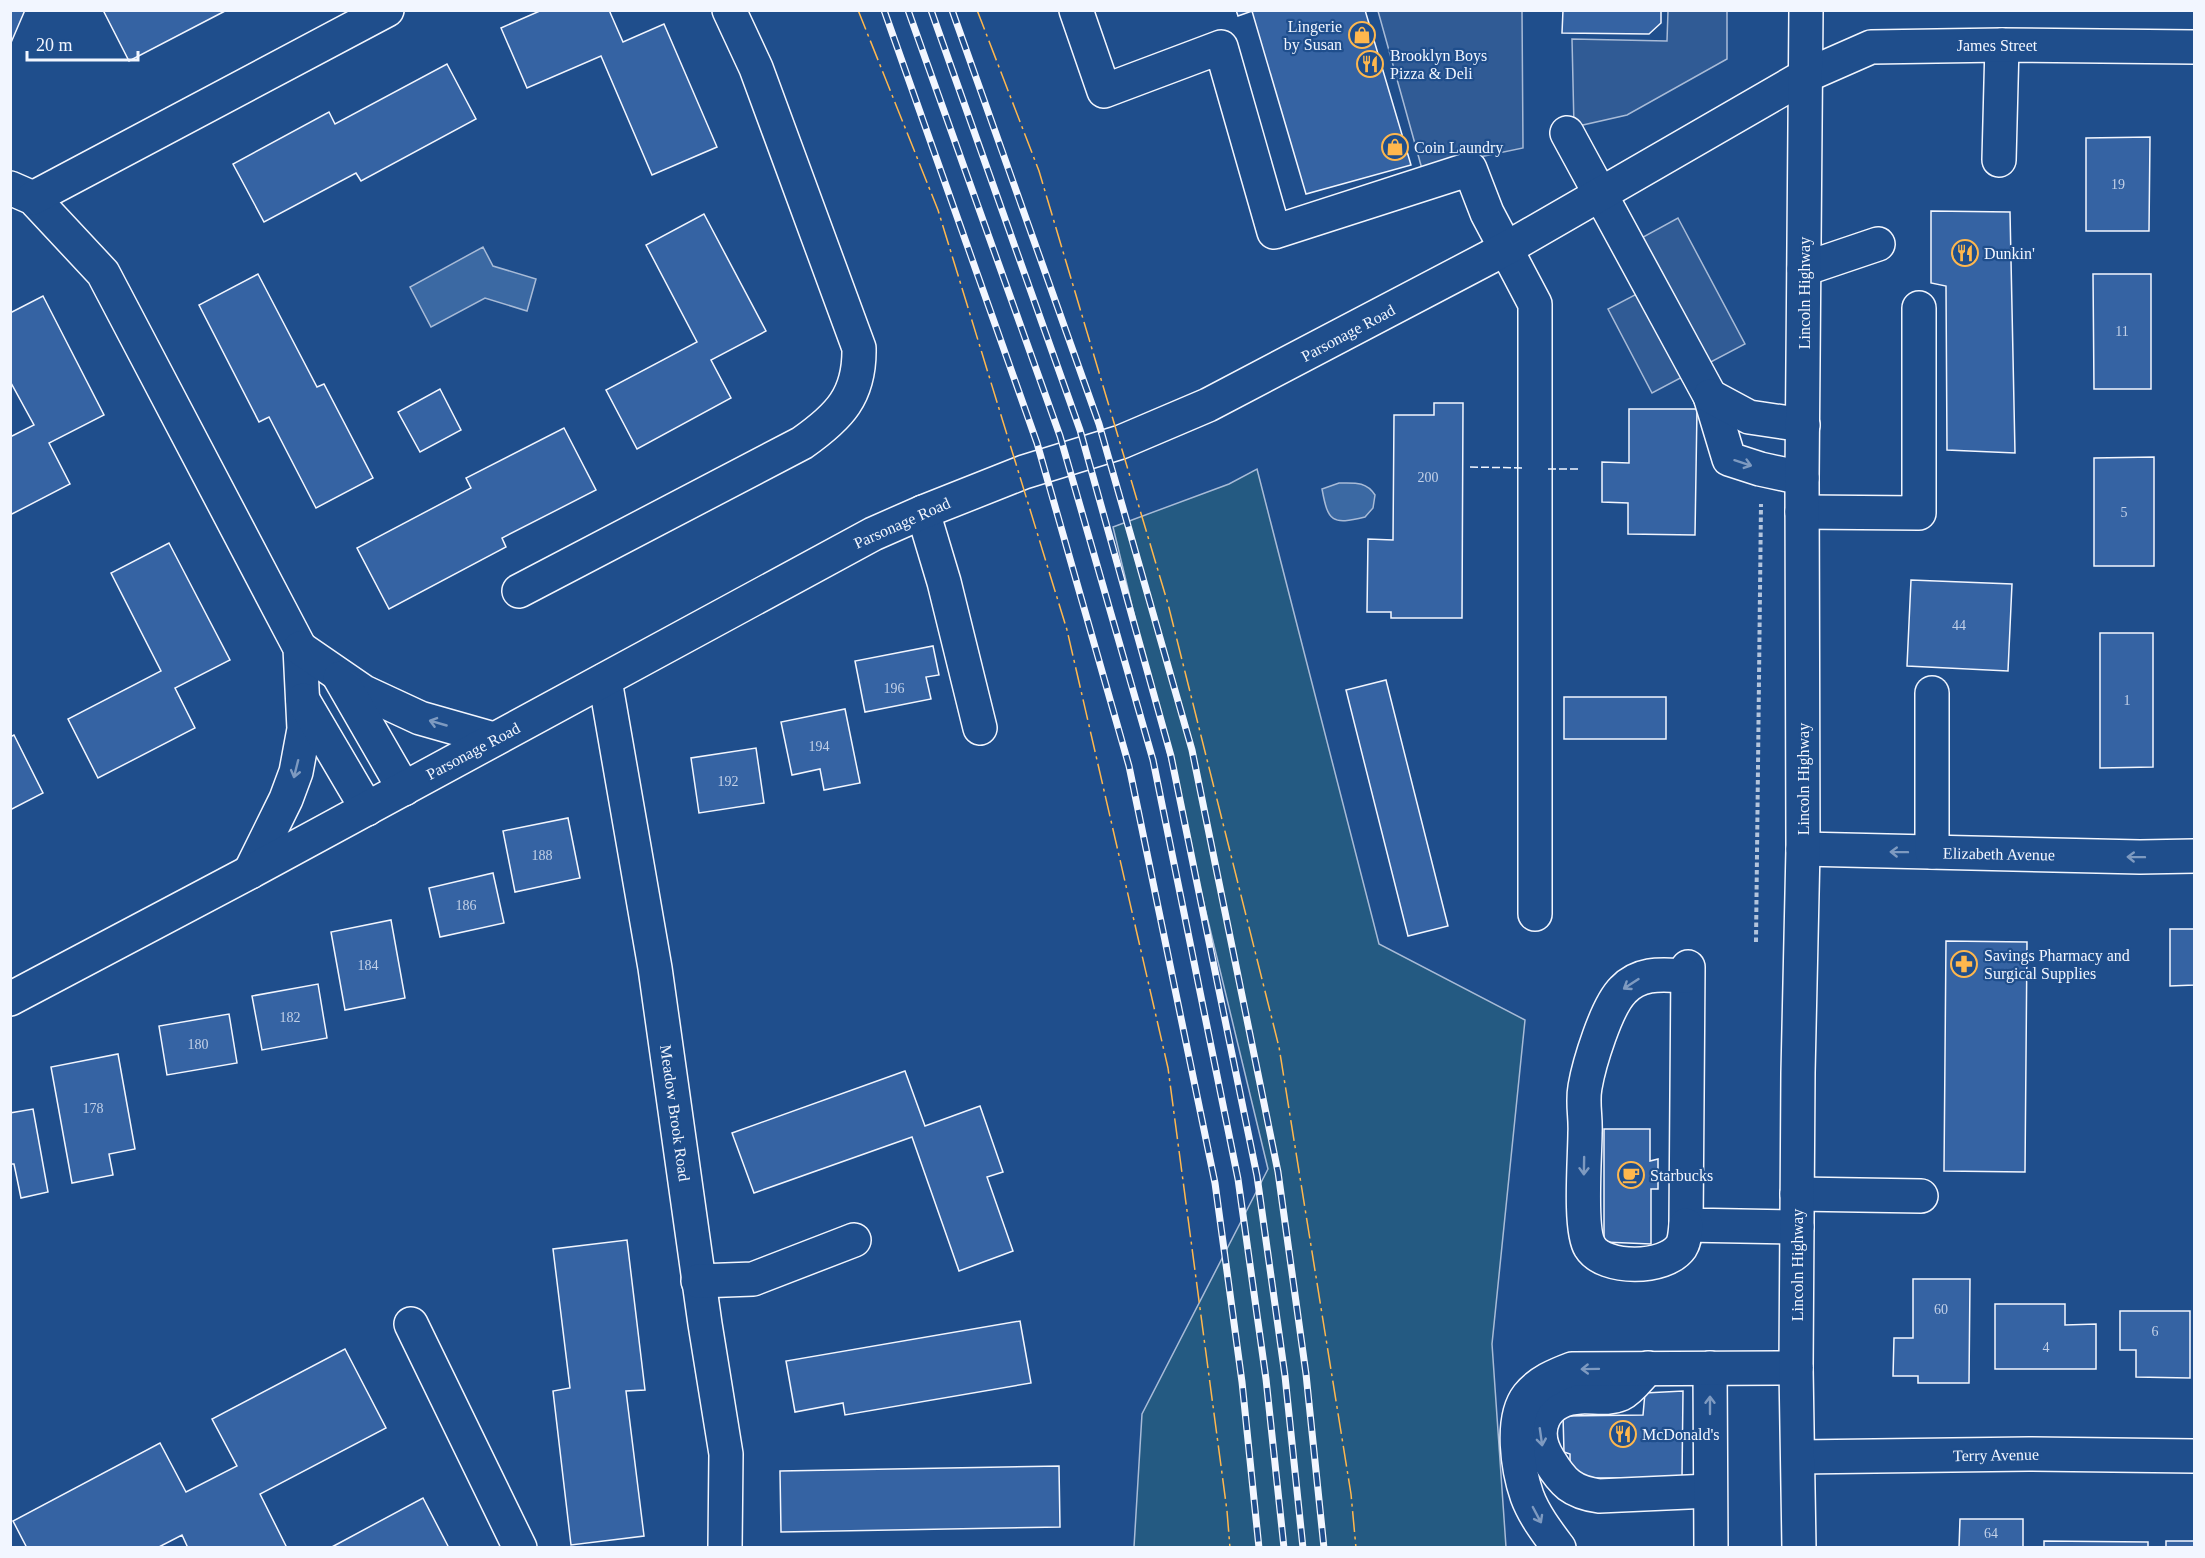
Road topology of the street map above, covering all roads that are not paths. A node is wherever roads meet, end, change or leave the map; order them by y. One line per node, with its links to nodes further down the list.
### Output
1 (387, 10): 10 (street)
2 (729, 10): 21 (street)
3 (1076, 10): 13 (street)
4 (1806, 10): 7 (street, Lincoln Highway)
5 (2002, 45): 6 (street, James Street); 7 (street, James Street); 9 (street)
6 (2194, 47)
7 (1805, 76): 11 (street, Parsonage Road); 14 (street, Lincoln Highway)
8 (1567, 133): 11 (street)
9 (1999, 160)
10 (22, 193): 22 (street)
11 (1600, 196): 13 (street, Parsonage Road); 16 (street)
12 (1878, 244): 14 (street)
13 (1507, 248): 19 (street, Parsonage Road); 35 (street)
14 (1804, 269): 17 (street, Lincoln Highway)
15 (1919, 308): 20 (street)
16 (1710, 396): 17 (street); 18 (street, one-way to 18)
17 (1803, 425): 18 (street, Lincoln Highway)
18 (1802, 478): 20 (street, Lincoln Highway)
19 (923, 512): 24 (street, Parsonage Road); 27 (street)
20 (1802, 512): 31 (street, Lincoln Highway)
21 (519, 591)
22 (300, 648): 23 (street); 26 (street)
23 (339, 676): 28 (street, one-way to 23); 29 (street)
24 (605, 680): 28 (street, Parsonage Road); 42 (street, Meadow Brook Road)
25 (1932, 693): 32 (street)
26 (302, 699): 30 (street); 34 (street, one-way to 34)
27 (980, 728)
28 (494, 739): 29 (street, Parsonage Road)
29 (404, 789): 30 (street, Parsonage Road)
30 (366, 808): 34 (street, Parsonage Road)
31 (1803, 849): 32 (street, Elizabeth Avenue, one-way to 31); 37 (street, Lincoln Highway)
32 (1932, 852): 33 (street, Elizabeth Avenue, one-way to 32)
33 (2194, 856)
34 (250, 872): 36 (street, Parsonage Road)
35 (1535, 914)
36 (10, 999)
37 (1797, 1194): 38 (street); 40 (street, Lincoln Highway)
38 (1921, 1197)
39 (1686, 1225): 39 (street, one-way to 39); 40 (street)
40 (1797, 1227): 46 (street, Lincoln Highway)
41 (854, 1240): 42 (street)
42 (698, 1281): 51 (street, Meadow Brook Road)
43 (411, 1324): 50 (street)
44 (1648, 1368): 45 (street); 49 (street, one-way to 49); 52 (street, one-way to 52)
45 (1710, 1368): 46 (street); 49 (street, one-way to 45)
46 (1796, 1368): 47 (street, Lincoln Highway)
47 (1798, 1456): 48 (street, Terry Avenue); 54 (street, Lincoln Highway)
48 (2194, 1456)
49 (1710, 1491): 53 (street)
50 (520, 1548)
51 (725, 1548)
52 (1559, 1548)
53 (1711, 1548)
54 (1799, 1548)

